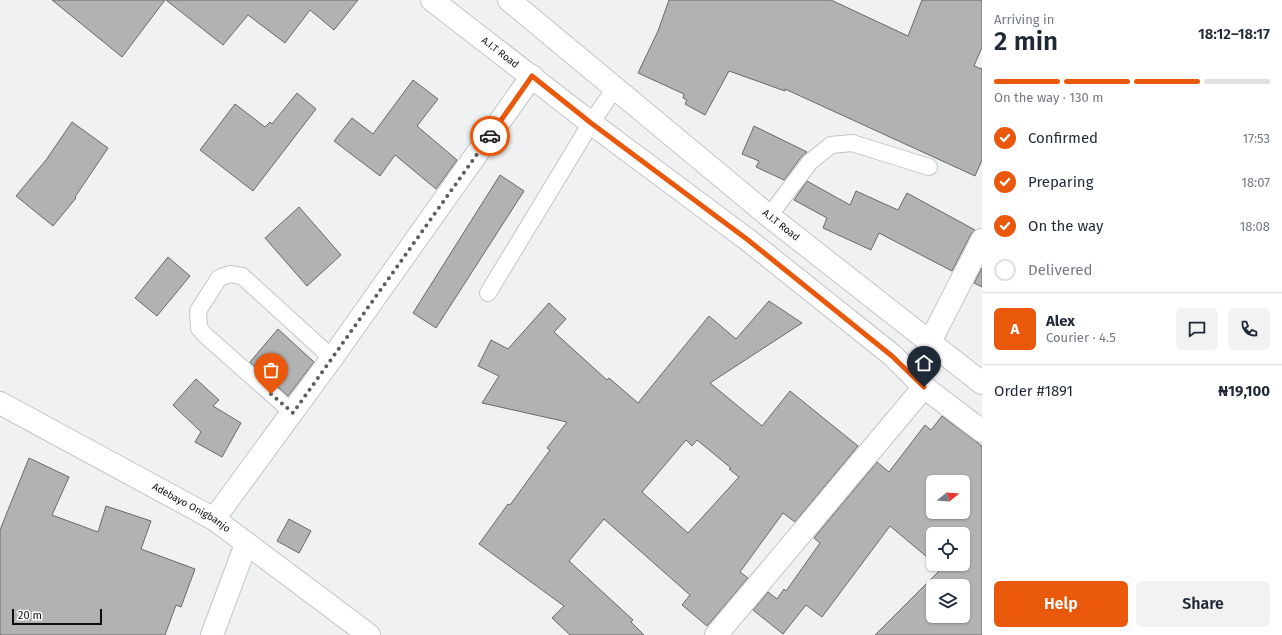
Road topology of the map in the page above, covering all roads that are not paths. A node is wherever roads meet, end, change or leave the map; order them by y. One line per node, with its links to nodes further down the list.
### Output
1 (432, 0): 3 (street, A.I.T Road)
2 (509, 0): 4 (street, A.I.T Road)
3 (532, 76): 5 (street, A.I.T Road); 11 (street)
4 (615, 88): 5 (lane); 7 (street, A.I.T Road)
5 (591, 123): 9 (lane); 13 (street, A.I.T Road)
6 (929, 167): 7 (lane)
7 (769, 216): 10 (street, A.I.T Road)
8 (982, 240): 10 (street)
9 (488, 293)
10 (930, 342): 12 (street, A.I.T Road)
11 (332, 358): 15 (street); 15 (lane)
12 (982, 383)
13 (924, 387): 16 (street, A.I.T Road); 21 (street)
14 (0, 403): 17 (street, Adebayo Onigbanjo)
15 (293, 413): 17 (street)
16 (982, 431)
17 (214, 519): 18 (street, Adebayo Onigbanjo)
18 (246, 544): 19 (street); 20 (street, Adebayo Onigbanjo)
19 (212, 635)
20 (369, 635)
21 (716, 635)

